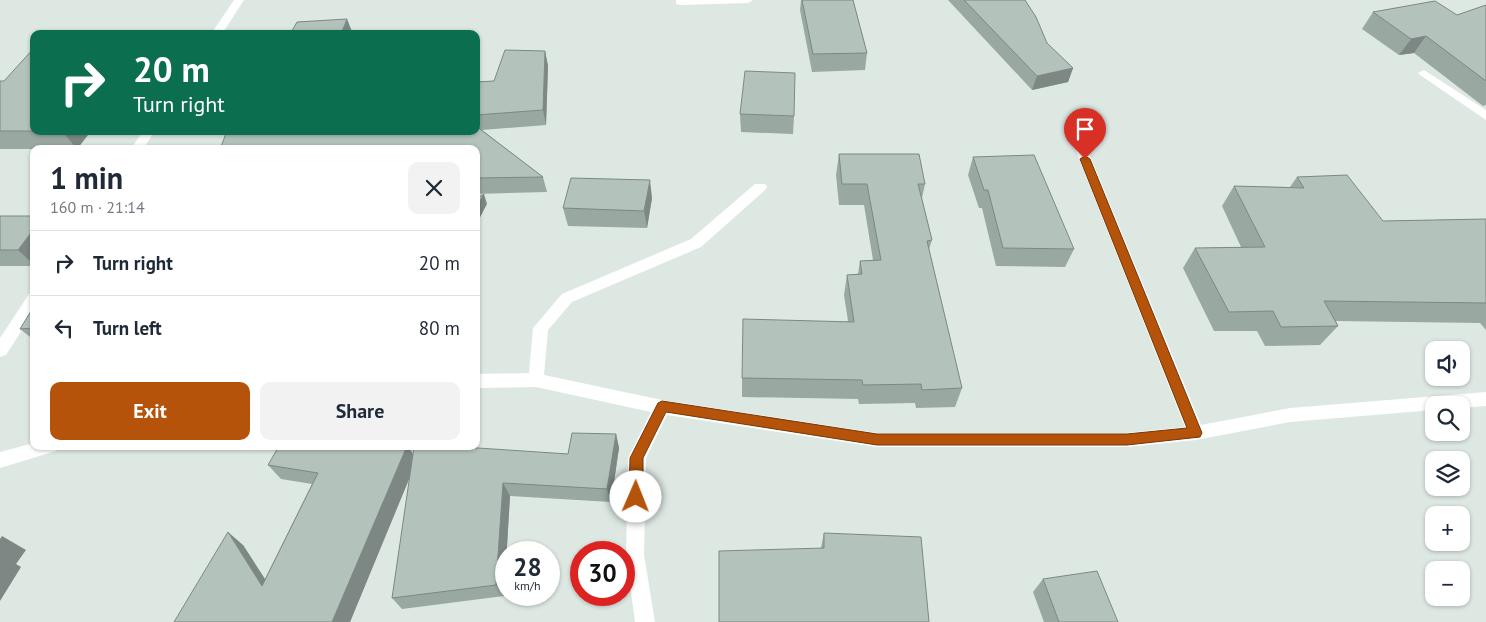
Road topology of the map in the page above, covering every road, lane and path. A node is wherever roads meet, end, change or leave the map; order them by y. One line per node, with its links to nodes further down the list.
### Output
1 (239, 0): 4 (street)
2 (748, 0): 3 (street)
3 (680, 2)
4 (219, 30)
5 (1424, 73): 6 (street)
6 (1486, 116)
7 (1078, 141): 15 (street)
8 (760, 187): 11 (street)
9 (30, 304): 10 (street)
10 (0, 352)
11 (536, 380): 12 (street); 14 (street)
12 (480, 382)
13 (1486, 399): 15 (street)
14 (662, 406): 15 (street); 18 (street)
15 (1196, 433)
16 (36, 450): 17 (street)
17 (0, 460)
18 (645, 622)

